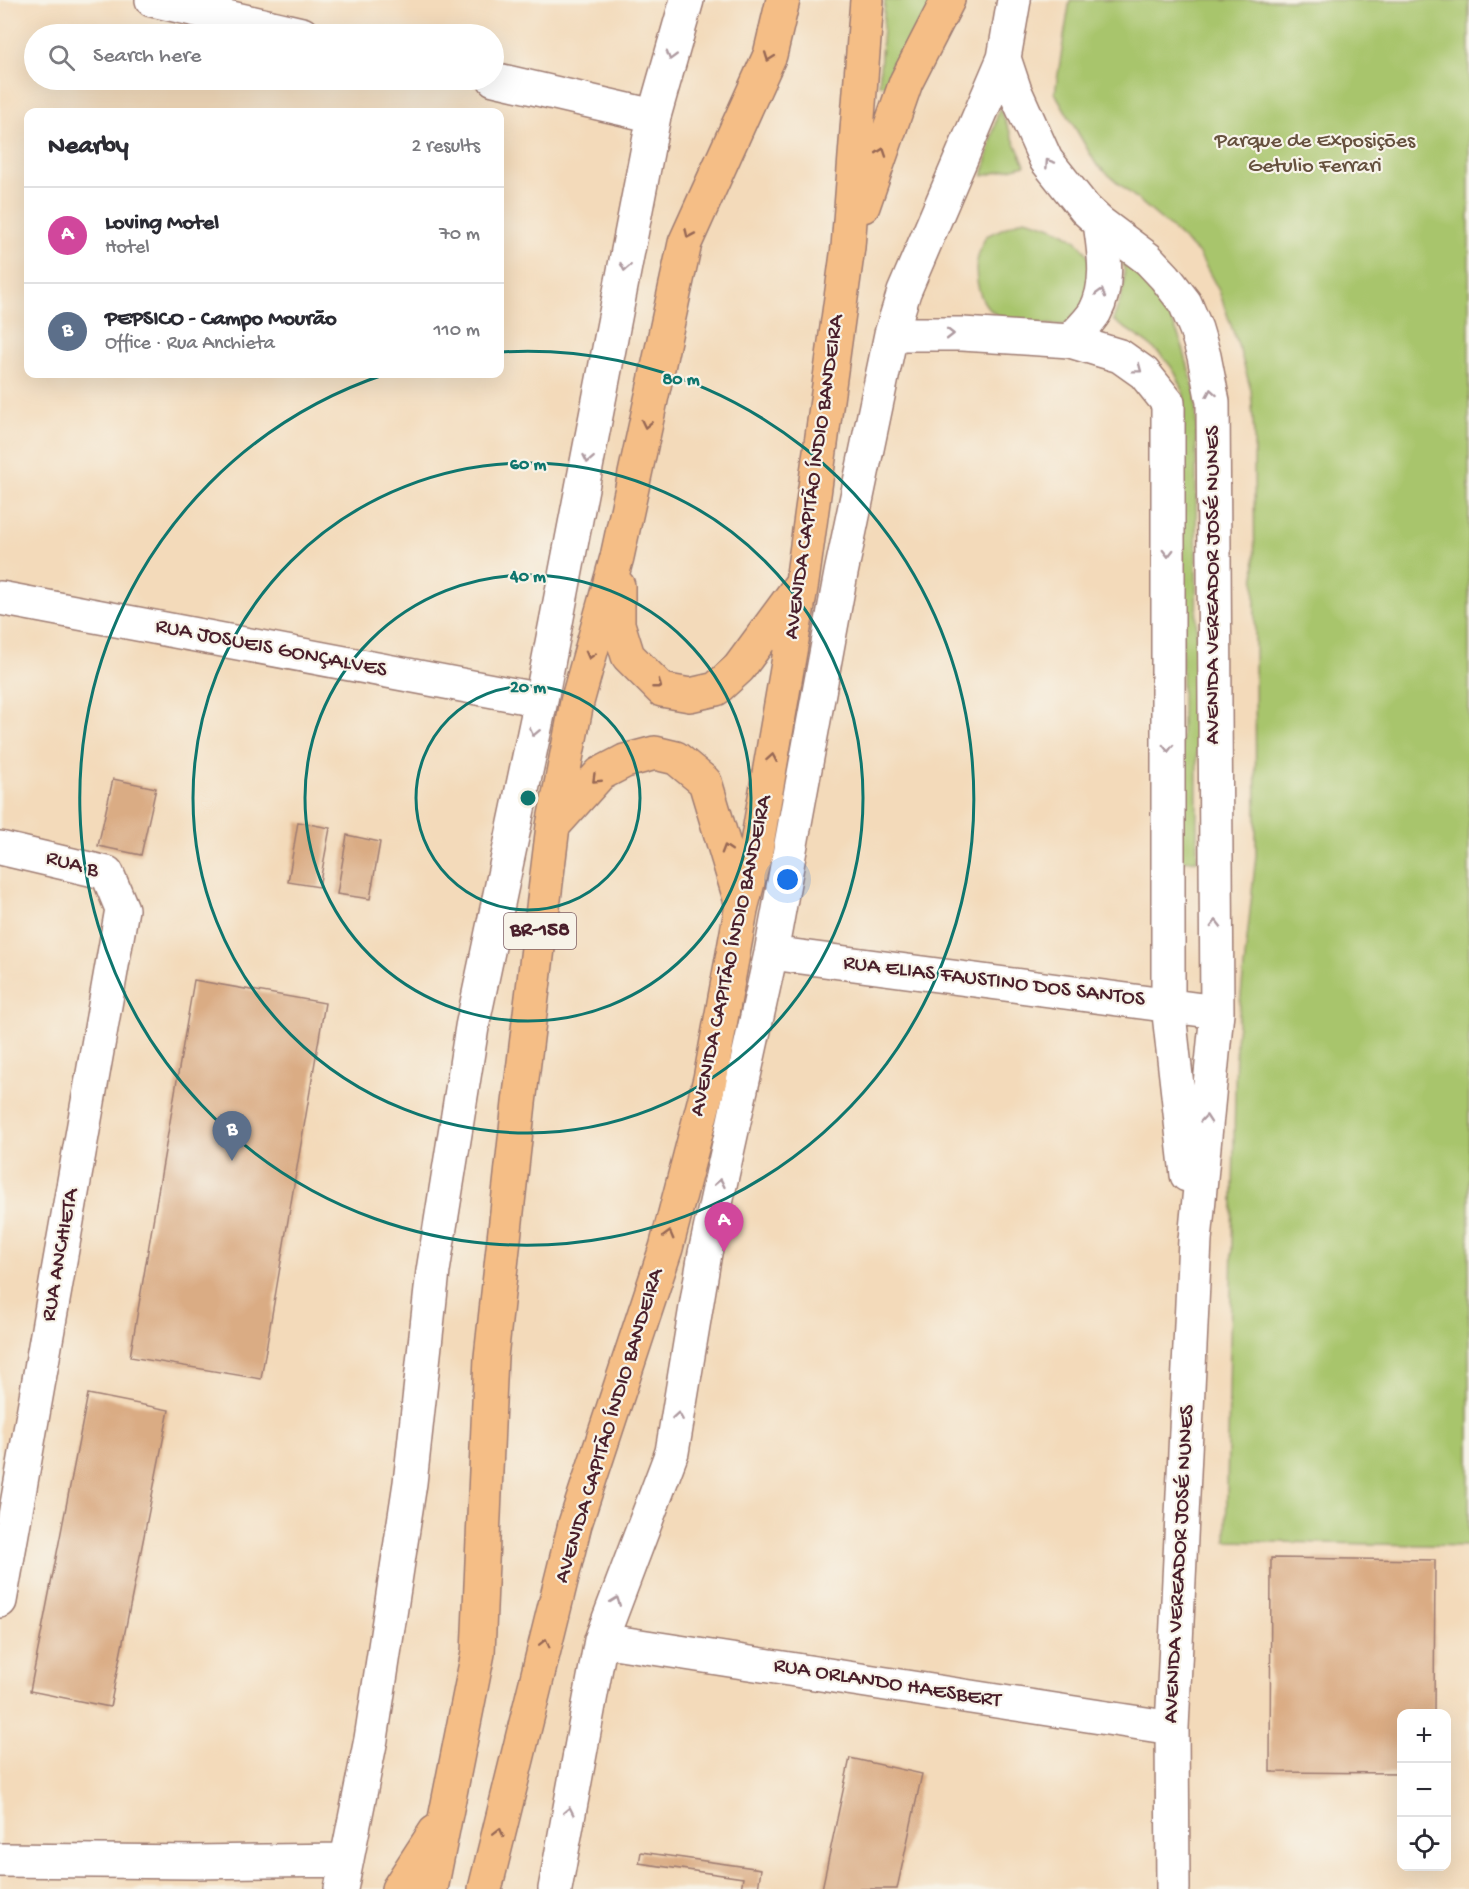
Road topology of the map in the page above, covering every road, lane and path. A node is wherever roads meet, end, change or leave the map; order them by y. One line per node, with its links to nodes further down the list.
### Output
1 (152, 0): 7 (street)
2 (687, 0): 10 (street, one-way to 10)
3 (783, 0): 15 (main road, BR-158, one-way to 15)
4 (867, 0): 12 (main road, AVENIDA CAPITÃO ÍNDIO BANDEIRA)
5 (948, 0): 12 (main road, one-way to 5)
6 (1014, 0): 8 (street, AVENIDA VEREADOR JOSÉ NUNES)
7 (258, 24)
8 (1004, 58): 11 (street, AVENIDA VEREADOR JOSÉ NUNES, one-way to 8); 13 (street)
9 (504, 81): 10 (street)
10 (654, 116): 18 (street, one-way to 18)
11 (1100, 223): 14 (street, one-way to 11); 25 (street, AVENIDA VEREADOR JOSÉ NUNES, one-way to 11)
12 (848, 247): 16 (main road, AVENIDA CAPITÃO ÍNDIO BANDEIRA)
13 (891, 334): 14 (street, AVENIDA VEREADOR JOSÉ NUNES, one-way to 14); 23 (street)
14 (1070, 341): 24 (street, AVENIDA VEREADOR JOSÉ NUNES, one-way to 24)
15 (617, 557): 16 (main road, one-way to 16); 19 (main road, BR-158, one-way to 19)
16 (802, 582): 21 (main road, AVENIDA CAPITÃO ÍNDIO BANDEIRA, one-way to 16)
17 (0, 598): 18 (street, RUA JOSUEIS GONÇALVES)
18 (541, 700): 32 (street, one-way to 32)
19 (553, 826): 21 (main road, one-way to 19); 30 (main road, BR-158)
20 (0, 848): 22 (street, RUA B)
21 (742, 905): 35 (main road, AVENIDA CAPITÃO ÍNDIO BANDEIRA, one-way to 21)
22 (122, 909): 27 (street, RUA ANCHIETA)
23 (771, 953): 24 (street, RUA ELIAS FAUSTINO DOS SANTOS); 28 (street, one-way to 23)
24 (1168, 1005): 25 (street, RUA ELIAS FAUSTINO DOS SANTOS); 26 (street, AVENIDA VEREADOR JOSÉ NUNES)
25 (1216, 1012): 26 (street, AVENIDA VEREADOR JOSÉ NUNES, one-way to 25)
26 (1195, 1240): 29 (street, AVENIDA VEREADOR JOSÉ NUNES)
27 (0, 1601)
28 (602, 1640): 29 (street, RUA ORLANDO HAESBERT); 36 (street, one-way to 28)
29 (1172, 1728): 37 (street, AVENIDA VEREADOR JOSÉ NUNES)
30 (444, 1818): 33 (main road); 34 (main road, BR-158)
31 (0, 1860): 32 (street)
32 (344, 1875)
33 (399, 1889)
34 (431, 1889)
35 (485, 1889)
36 (555, 1889)
37 (1173, 1889)

